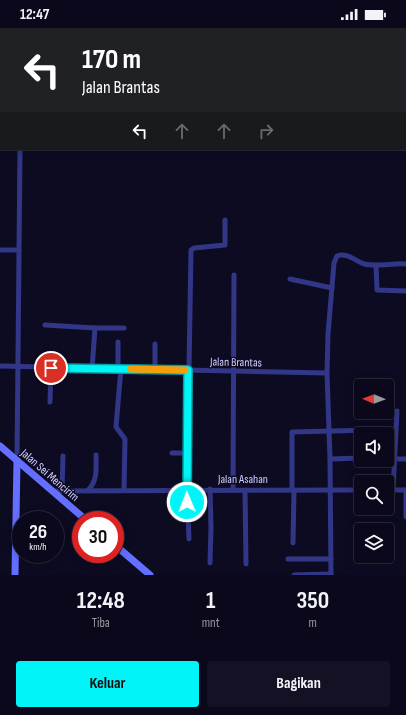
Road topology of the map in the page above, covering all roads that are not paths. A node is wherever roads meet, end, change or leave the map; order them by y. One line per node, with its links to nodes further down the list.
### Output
1 (20, 150): 4 (street)
2 (225, 220): 22 (street)
3 (0, 250): 4 (street)
4 (19, 250): 17 (street)
5 (406, 264): 6 (street)
6 (376, 265): 9 (street); 10 (street)
7 (234, 275): 23 (street)
8 (290, 279): 9 (street)
9 (332, 288): 24 (street)
10 (406, 291)
11 (45, 325): 12 (street)
12 (95, 328): 13 (street); 20 (street)
13 (124, 328)
14 (118, 342): 19 (street)
15 (155, 344): 21 (street)
16 (0, 366): 17 (street, Jalan Brantas)
17 (17, 366): 18 (street, Jalan Brantas); 38 (street)
18 (51, 368): 20 (street, Jalan Brantas); 25 (street)
19 (120, 368): 20 (street, Jalan Brantas); 21 (street, Jalan Brantas); 43 (street)
20 (92, 369)
21 (155, 370): 22 (street, Jalan Brantas)
22 (188, 370): 23 (street, Jalan Brantas); 31 (street)
23 (234, 372): 24 (street, Jalan Brantas); 44 (street)
24 (327, 373): 28 (street)
25 (50, 402)
26 (397, 411): 36 (street)
27 (354, 430): 28 (street)
28 (329, 431): 35 (street); 46 (street)
29 (0, 446): 38 (street, Jalan Sei Mencirim)
30 (172, 453): 31 (street)
31 (187, 453): 39 (street)
32 (96, 455): 42 (street)
33 (63, 456): 41 (street)
34 (354, 458): 35 (street)
35 (330, 459): 47 (street)
36 (394, 459): 37 (street)
37 (406, 459)
38 (17, 461): 51 (street, Jalan Sei Mencirim); 62 (street)
39 (187, 489): 40 (street, Jalan Asahan); 43 (street, Jalan Asahan); 54 (street)
40 (210, 489): 44 (street, Jalan Asahan); 59 (street)
41 (62, 490): 42 (street, Jalan Asahan); 51 (street, Jalan Asahan)
42 (88, 490): 43 (street, Jalan Asahan)
43 (124, 490)
44 (233, 490): 45 (street, Jalan Asahan)
45 (245, 490): 46 (street, Jalan Asahan); 60 (street)
46 (293, 490): 47 (street, Jalan Asahan); 55 (street)
47 (330, 490): 48 (street, Jalan Asahan); 58 (street)
48 (354, 490)
49 (394, 490): 50 (street)
50 (406, 490): 53 (street)
51 (53, 491): 52 (street, Jalan Sei Mencirim)
52 (76, 511)
53 (406, 517)
54 (189, 539)
55 (293, 543)
56 (124, 553): 63 (street)
57 (288, 559): 58 (street)
58 (331, 559): 61 (street)
59 (210, 563)
60 (246, 564)
61 (331, 574): 64 (street)
62 (15, 575)
63 (150, 575)
64 (294, 575)

